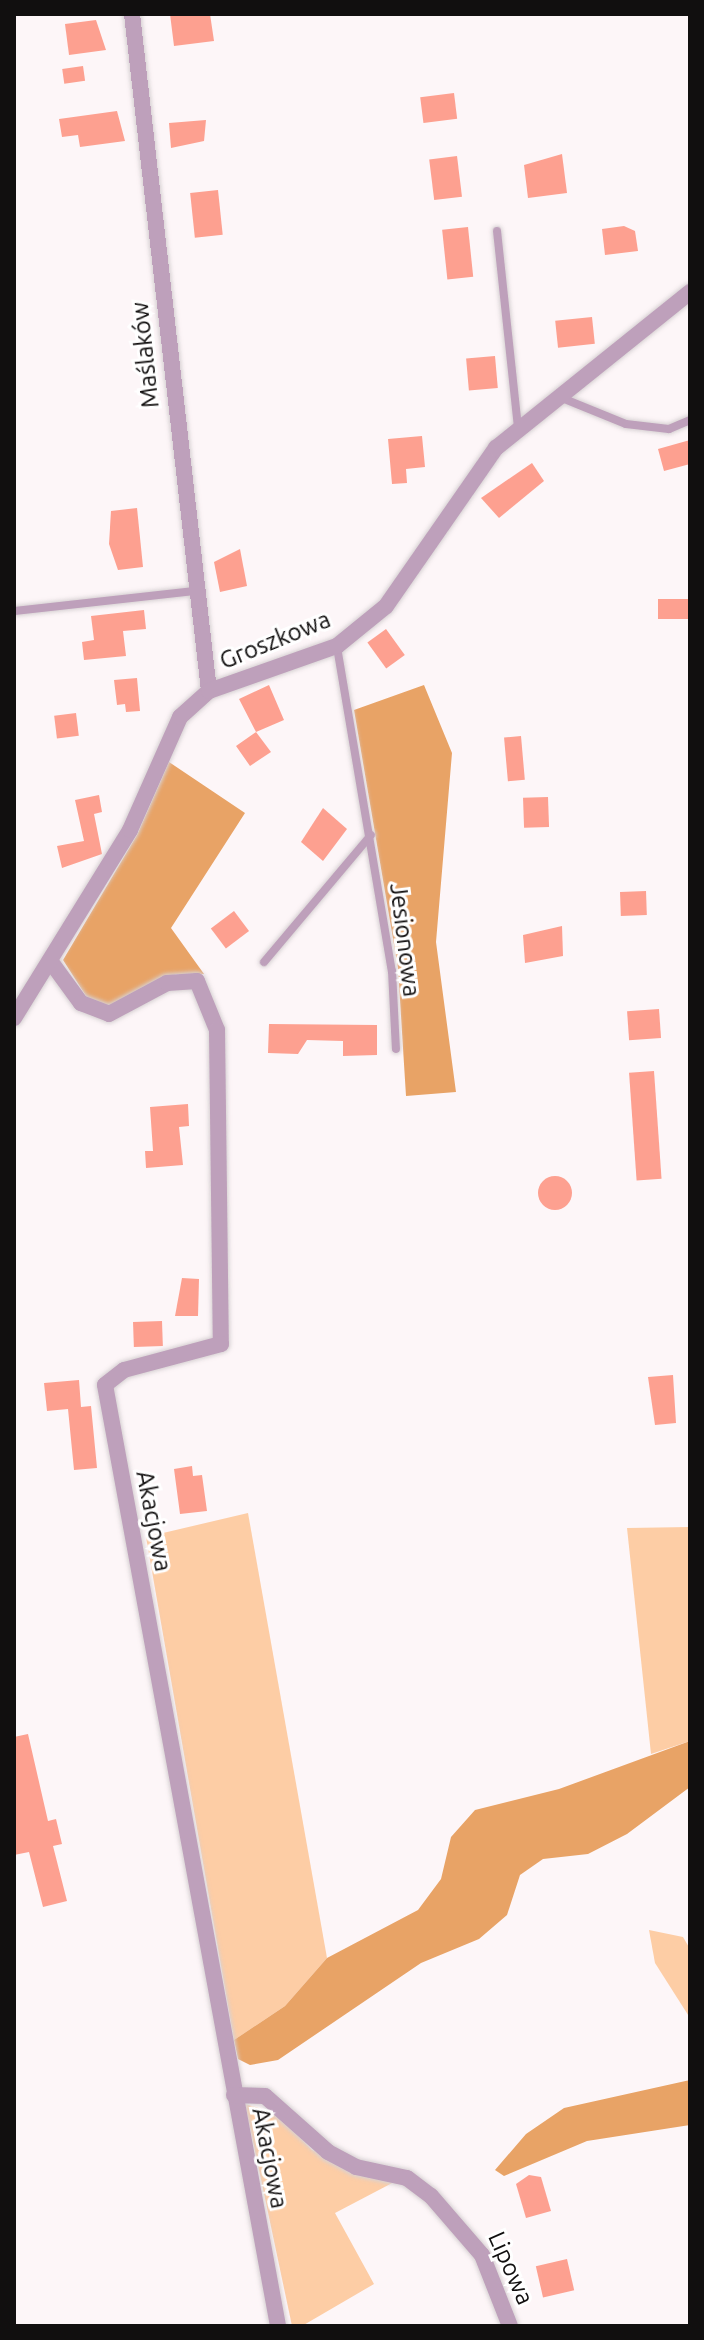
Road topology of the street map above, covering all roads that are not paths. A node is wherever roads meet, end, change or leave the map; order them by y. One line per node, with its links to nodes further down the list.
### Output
1 (132, 14): 7 (street, Maślaków)
2 (497, 231): 6 (lane)
3 (690, 292): 4 (street, Groszkowa)
4 (562, 398): 5 (lane); 6 (street, Groszkowa)
5 (690, 420)
6 (518, 428): 9 (street, Groszkowa)
7 (195, 591): 8 (lane); 10 (street, Maślaków)
8 (14, 611)
9 (337, 646): 10 (street, Groszkowa); 11 (lane, Jesionowa)
10 (209, 691): 12 (street, Groszkowa)
11 (371, 835): 13 (lane); 15 (lane, Jesionowa)
12 (51, 962): 14 (street, Groszkowa); 16 (street, Akacjowa)
13 (264, 962)
14 (14, 1018)
15 (396, 1049)
16 (234, 2095): 17 (street, Akacjowa); 18 (street, Lipowa)
17 (278, 2326)
18 (510, 2326)

